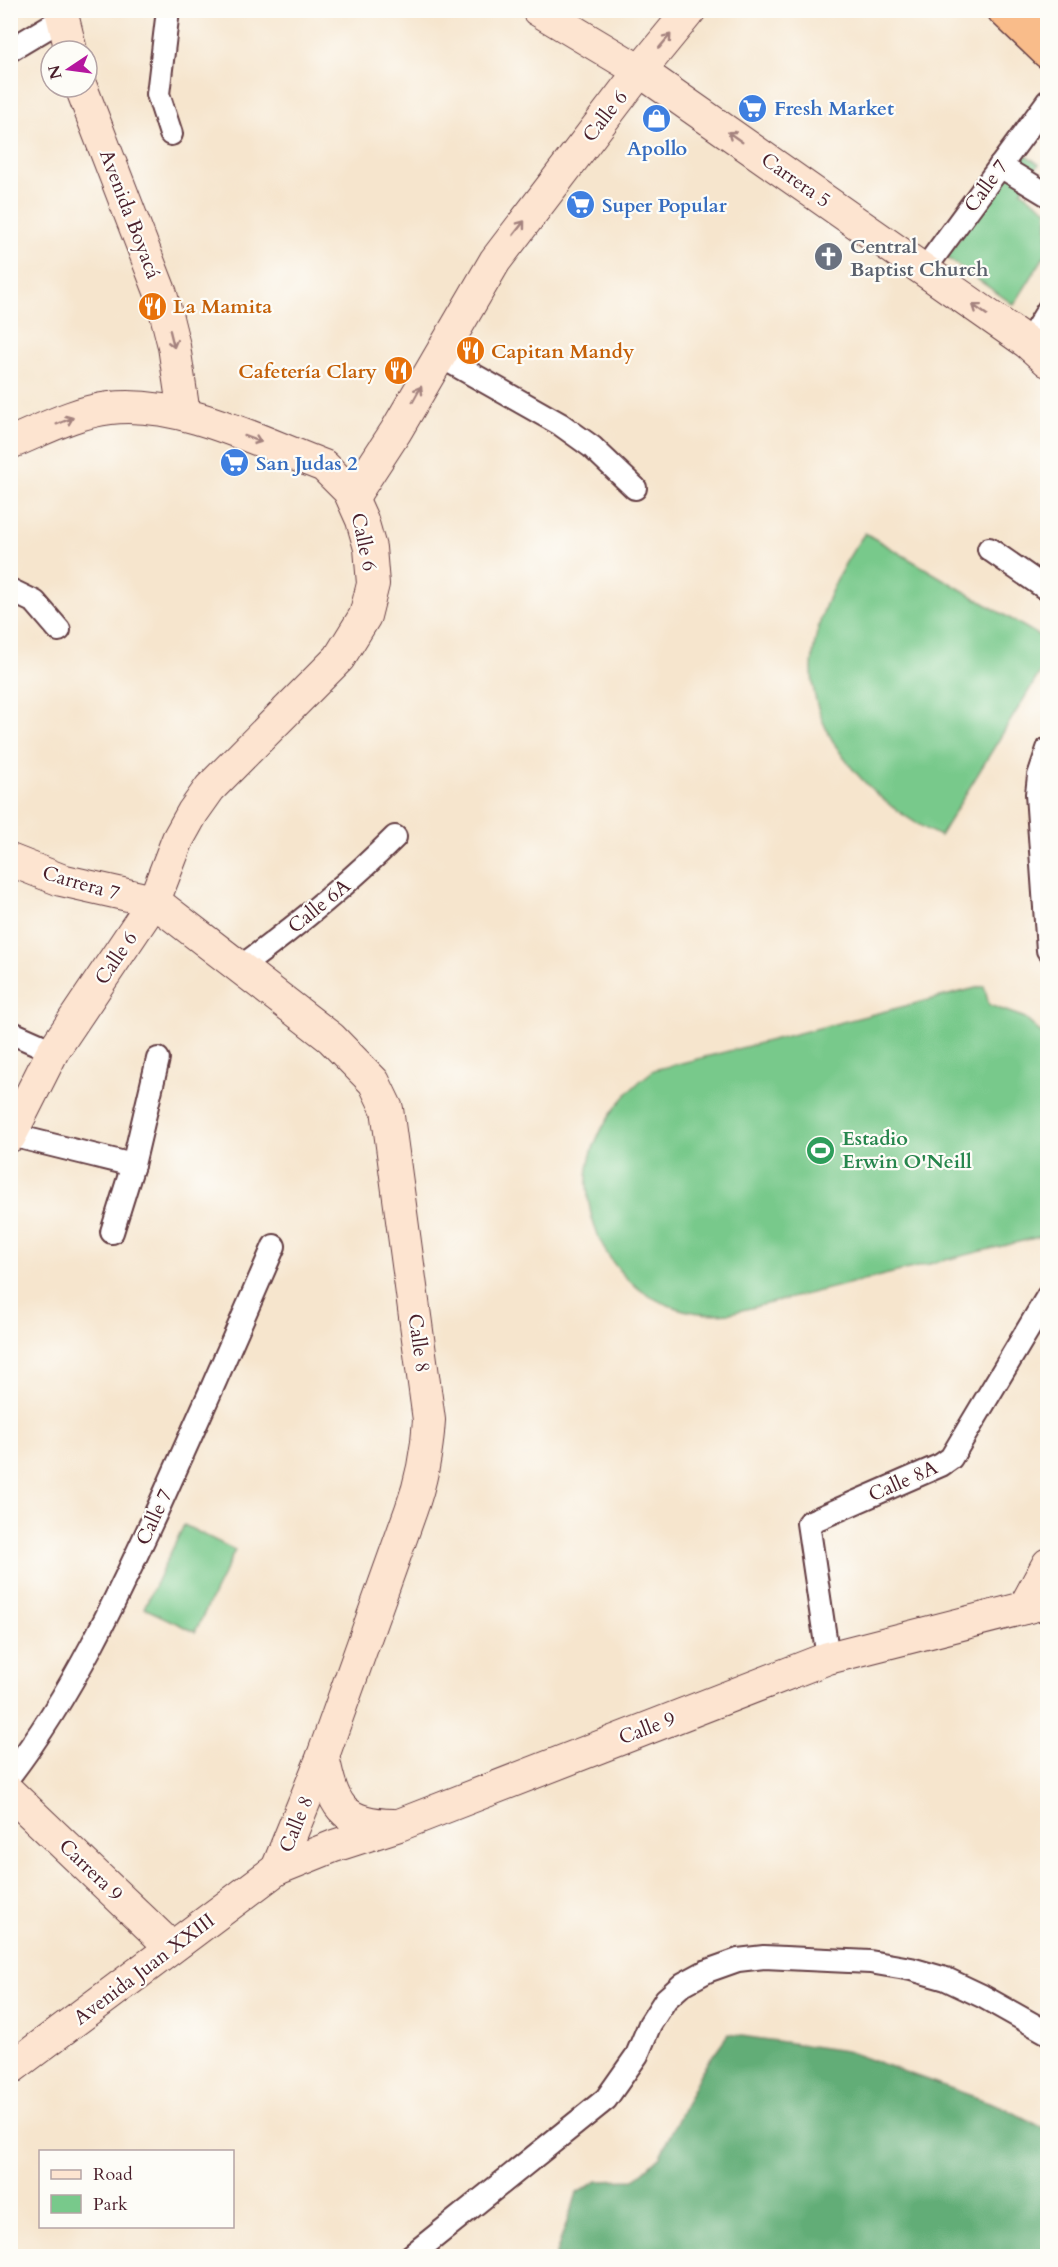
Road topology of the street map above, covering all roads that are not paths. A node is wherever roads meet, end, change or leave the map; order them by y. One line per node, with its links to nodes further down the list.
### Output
1 (168, 10): 12 (street)
2 (538, 10): 9 (street, Carrera 5)
3 (690, 10): 9 (street, Calle 6, one-way to 3)
4 (1004, 10): 8 (highway)
5 (61, 15): 6 (street); 7 (street)
6 (68, 39)
7 (10, 50)
8 (1047, 52)
9 (640, 71): 15 (street, Carrera 5, one-way to 9); 18 (street, Calle 6, one-way to 9)
10 (86, 99): 19 (street, Avenida Boyacá, one-way to 19)
11 (1047, 101): 13 (street, Calle 7)
12 (171, 134)
13 (1000, 166): 14 (street); 15 (street, Calle 7)
14 (1047, 195)
15 (924, 270): 17 (street, Carrera 5, one-way to 15)
16 (1047, 310): 17 (street)
17 (1038, 352)
18 (438, 355): 20 (street, Calle 6, one-way to 18); 23 (street)
19 (184, 414): 21 (street, one-way to 19); 22 (street, one-way to 22)
20 (396, 431): 22 (street); 24 (street, Calle 6)
21 (10, 443)
22 (324, 466): 24 (street)
23 (635, 488)
24 (353, 498): 32 (street, Calle 6)
25 (989, 549): 27 (street)
26 (10, 590): 28 (street)
27 (1047, 590)
28 (59, 630)
29 (1047, 749): 33 (street)
30 (395, 837): 34 (street, Calle 6A)
31 (10, 860): 32 (street, Carrera 7)
32 (154, 901): 34 (street, Calle 8); 36 (street, Calle 6)
33 (1047, 950)
34 (238, 969): 46 (street, Calle 8)
35 (10, 1032): 36 (street)
36 (53, 1051): 38 (street, Calle 6)
37 (158, 1059): 39 (street)
38 (11, 1136): 39 (street)
39 (133, 1165): 40 (street)
40 (112, 1232)
41 (274, 1246): 47 (street, Calle 7)
42 (1047, 1296): 45 (street, Calle 8A)
43 (1047, 1564): 44 (street, Calle 9)
44 (1036, 1605): 45 (street, Calle 9)
45 (828, 1658): 50 (street, Calle 9)
46 (323, 1756): 50 (street); 51 (street, Calle 8)
47 (10, 1775)
48 (10, 1793): 49 (street, Carrera 9)
49 (23, 1817): 52 (street, Carrera 9)
50 (399, 1825): 51 (street, Calle 9)
51 (277, 1869): 52 (street, Avenida Juan XXIII)
52 (171, 1947): 54 (street, Avenida Juan XXIII)
53 (1047, 2033): 55 (street)
54 (11, 2069)
55 (411, 2256)

